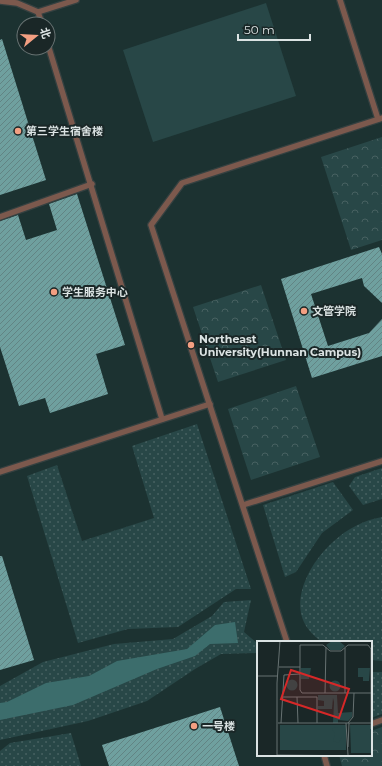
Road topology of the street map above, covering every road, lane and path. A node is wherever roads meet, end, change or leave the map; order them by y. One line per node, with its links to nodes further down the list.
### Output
1 (76, 0): 4 (lane)
2 (340, 0): 7 (lane)
3 (0, 1): 4 (lane)
4 (38, 12): 5 (lane)
5 (39, 16)
6 (52, 56): 8 (lane)
7 (380, 119): 10 (lane)
8 (92, 184): 9 (lane); 11 (lane)
9 (0, 217)
10 (210, 404): 11 (lane); 14 (lane)
11 (162, 419): 13 (lane)
12 (382, 461): 14 (lane)
13 (0, 472)
14 (243, 505): 15 (lane)
15 (287, 641)
16 (382, 720): 17 (lane)
17 (372, 724)
18 (324, 756): 19 (lane)
19 (327, 766)

